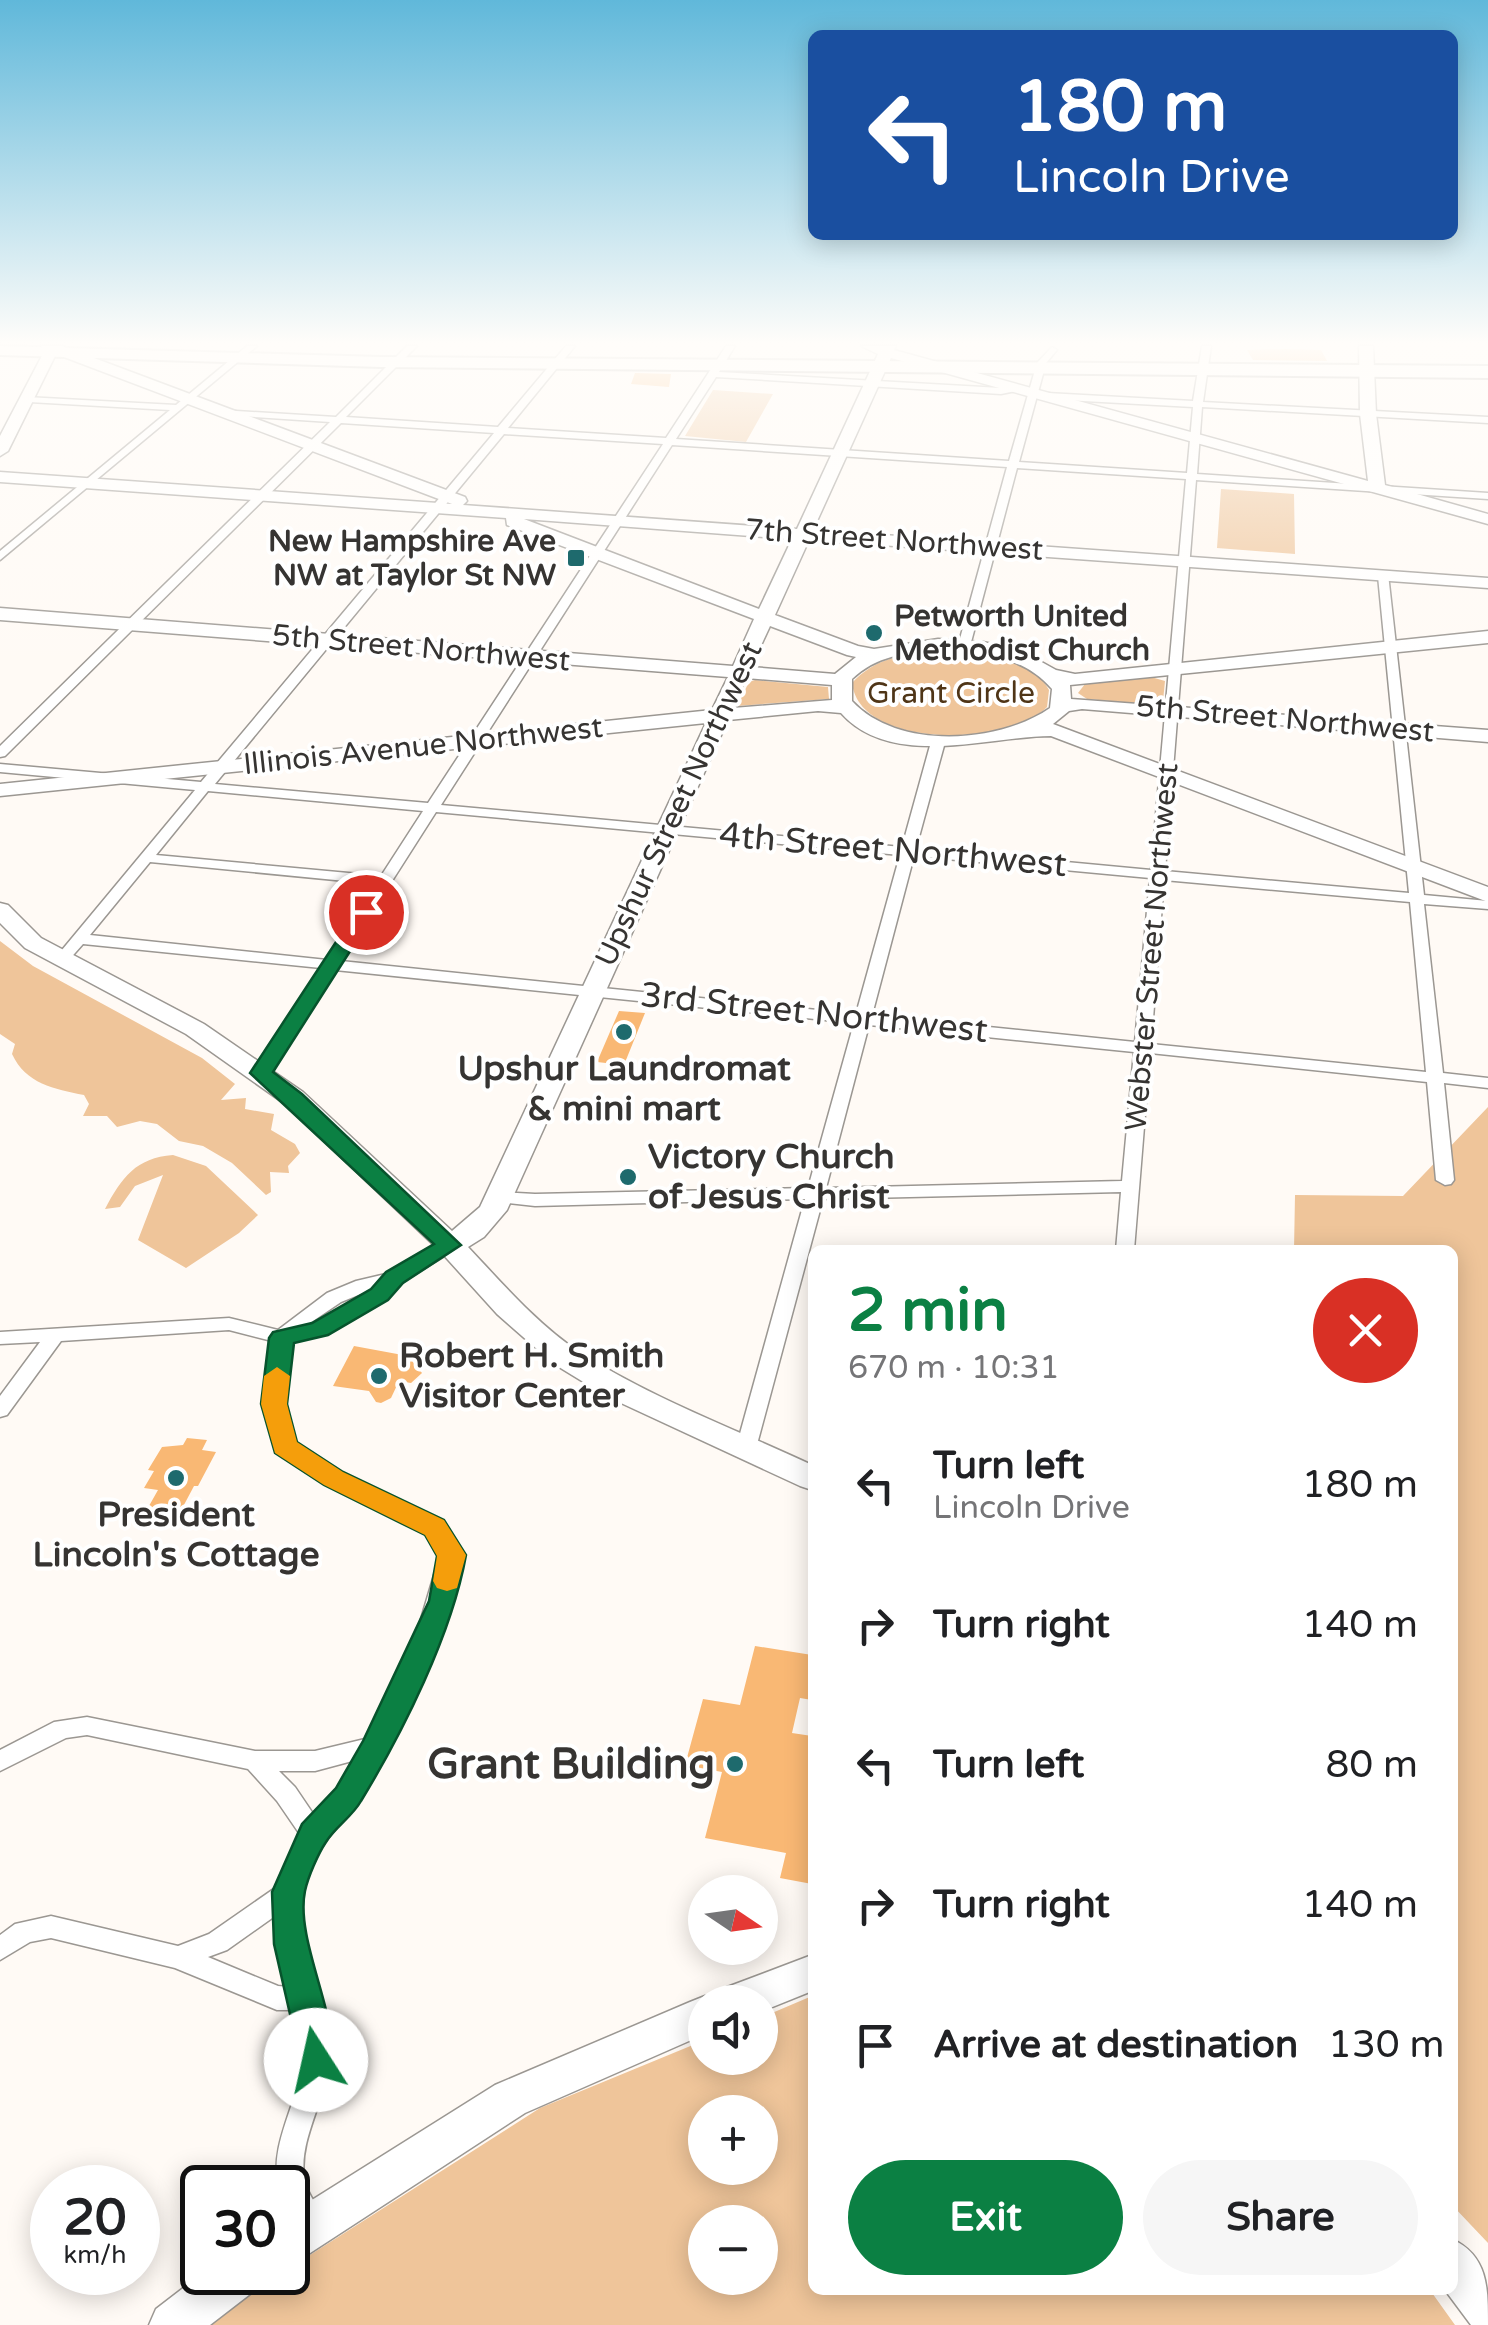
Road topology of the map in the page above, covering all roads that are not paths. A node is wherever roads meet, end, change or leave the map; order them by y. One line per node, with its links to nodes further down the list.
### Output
1 (122, 454): 15 (street)
2 (300, 454): 17 (street)
3 (326, 454): 19 (street)
4 (480, 454): 19 (street)
5 (658, 454): 23 (street)
6 (836, 454): 24 (street, Upshur Street Northwest)
7 (873, 454): 12 (street)
8 (1015, 454): 12 (street)
9 (1194, 454): 13 (street, Webster Street Northwest)
10 (1255, 454): 16 (street)
11 (1373, 454): 16 (street)
12 (1012, 464): 13 (street); 25 (street)
13 (1192, 476): 16 (street); 28 (street, Webster Street Northwest)
14 (0, 477): 15 (street)
15 (88, 483): 17 (street); 27 (street)
16 (1378, 488): 18 (street); 22 (street)
17 (260, 495): 19 (street); 33 (street)
18 (1488, 496)
19 (441, 502): 20 (street); 21 (street); 35 (street)
20 (460, 509): 21 (street, 7th Street Northwest); 26 (street)
21 (486, 511): 23 (street, 7th Street Northwest); 26 (street)
22 (1488, 519)
23 (616, 520): 24 (street, 7th Street Northwest); 26 (street)
24 (801, 534): 25 (street, 7th Street Northwest); 32 (street, Upshur Street Northwest)
25 (990, 547): 28 (street, 7th Street Northwest); 36 (street)
26 (594, 556): 32 (street); 39 (street)
27 (0, 557)
28 (1185, 561): 29 (street, 7th Street Northwest); 40 (street, Webster Street Northwest)
29 (1384, 576): 30 (street, 7th Street Northwest); 37 (street)
30 (1488, 583)
31 (0, 614): 33 (street, 5th Street Northwest)
32 (763, 620): 38 (street); 41 (street); 42 (street, Upshur Street Northwest)
33 (130, 625): 35 (street, 5th Street Northwest); 51 (street)
34 (1488, 637): 37 (street)
35 (326, 641): 39 (street, 5th Street Northwest); 52 (street)
36 (964, 646): 38 (street); 43 (street)
37 (1392, 647): 40 (street); 47 (street)
38 (876, 655): 41 (street)
39 (529, 657): 42 (street, 5th Street Northwest); 49 (street)
40 (1175, 669): 43 (street); 45 (street, Webster Street Northwest)
41 (848, 673): 42 (street, 5th Street Northwest); 44 (street)
42 (737, 674): 46 (street, Upshur Street Northwest)
43 (1059, 703): 45 (street, 5th Street Northwest); 50 (street); 54 (street)
44 (845, 707): 46 (street, Illinois Avenue Northwest); 50 (street)
45 (1172, 710): 47 (street, 5th Street Northwest); 54 (street, Webster Street Northwest)
46 (718, 716): 49 (street, Illinois Avenue Northwest); 59 (street, Upshur Street Northwest)
47 (1400, 729): 48 (street, 5th Street Northwest); 62 (street)
48 (1488, 736)
49 (476, 741): 52 (street, Illinois Avenue Northwest); 58 (street)
50 (938, 742): 60 (street)
51 (0, 753)
52 (224, 767): 55 (street, Illinois Avenue Northwest); 56 (street)
53 (0, 768): 55 (street, 4th Street Northwest)
54 (1168, 772): 62 (street); 63 (street, Webster Street Northwest)
55 (110, 779): 56 (street, 4th Street Northwest); 57 (street, Illinois Avenue Northwest)
56 (206, 787): 58 (street, 4th Street Northwest); 61 (street)
57 (0, 790)
58 (432, 808): 59 (street, 4th Street Northwest); 64 (street)
59 (666, 829): 60 (street, 4th Street Northwest); 71 (street, Upshur Street Northwest)
60 (908, 852): 63 (street, 4th Street Northwest); 72 (street)
61 (148, 858): 64 (street); 69 (street)
62 (1414, 866): 65 (street); 66 (street)
63 (1157, 874): 66 (street, 4th Street Northwest); 73 (street, Webster Street Northwest)
64 (386, 880): 70 (street)
65 (1488, 894)
66 (1416, 898): 67 (street, 4th Street Northwest); 75 (street)
67 (1488, 905)
68 (0, 910): 69 (street)
69 (71, 949): 70 (street, 3rd Street Northwest); 74 (street)
70 (332, 964): 71 (street, 3rd Street Northwest); 74 (street)
71 (593, 990): 72 (street, 3rd Street Northwest); 80 (street, Upshur Street Northwest)
72 (863, 1019): 73 (street, 3rd Street Northwest); 79 (street)
73 (1142, 1048): 75 (street, 3rd Street Northwest); 78 (street, Webster Street Northwest)
74 (261, 1073): 81 (street)
75 (1434, 1078): 76 (street, 3rd Street Northwest); 77 (street)
76 (1488, 1083)
77 (1444, 1176)
78 (1130, 1186): 79 (street); 82 (street, Webster Street Northwest)
79 (816, 1192): 80 (street); 87 (street)
80 (500, 1197): 81 (street, Upshur Street Northwest)
81 (450, 1245): 85 (street); 87 (street)
82 (1125, 1245)
83 (0, 1338): 84 (street)
84 (54, 1338): 85 (street); 86 (street)
85 (282, 1338): 89 (street)
86 (0, 1410)
87 (746, 1448): 88 (street)
88 (808, 1476)
89 (376, 1746): 91 (street); 92 (street)
90 (9, 1758): 91 (street)
91 (255, 1761): 92 (street)
92 (313, 1834): 93 (street)
93 (288, 1892): 95 (street); 98 (street)
94 (0, 1949): 95 (street)
95 (178, 1957): 98 (street)
96 (808, 1975): 97 (street)
97 (778, 1986)
98 (306, 1999): 100 (street)
99 (688, 2022): 101 (street)
100 (291, 2165)
101 (310, 2226)
102 (1458, 2269): 104 (street)
103 (212, 2295): 105 (street)
104 (1488, 2310)
105 (172, 2325)

